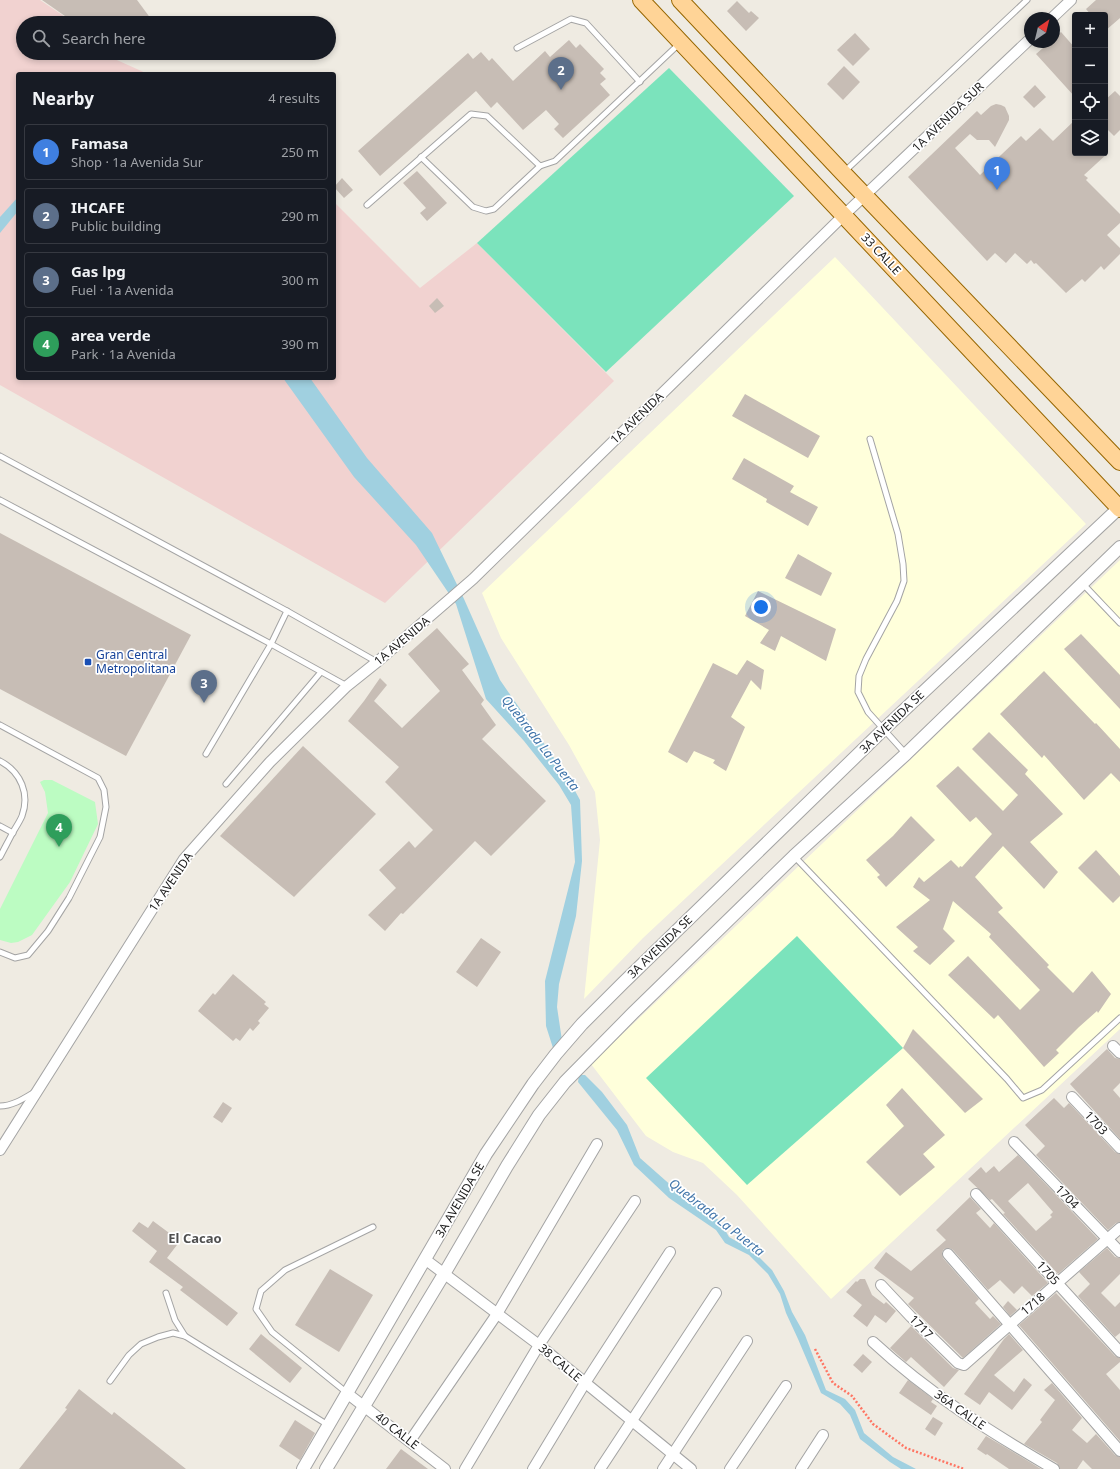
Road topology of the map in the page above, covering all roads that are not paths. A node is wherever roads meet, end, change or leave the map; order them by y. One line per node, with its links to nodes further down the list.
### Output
1 (641, 0): 6 (main road, 33 CALLE)
2 (680, 0): 12 (main road)
3 (1027, 0): 12 (lane)
4 (1071, 0): 5 (street)
5 (1058, 12)
6 (681, 42): 9 (lane); 15 (main road, 33 CALLE)
7 (1024, 45): 13 (street, 1A AVENIDA SUR)
8 (517, 48): 9 (lane)
9 (640, 82): 11 (lane)
10 (421, 157): 11 (lane); 11 (lane); 14 (lane)
11 (540, 166)
12 (843, 173): 13 (main road)
13 (865, 196): 15 (street, 1A AVENIDA); 18 (main road)
14 (367, 206)
15 (844, 215): 20 (main road, 33 CALLE); 26 (street, 1A AVENIDA)
16 (870, 439): 30 (lane)
17 (0, 456): 23 (lane)
18 (1120, 462)
19 (0, 500): 25 (lane)
20 (1119, 508): 30 (street, 3A AVENIDA SE)
21 (1120, 547): 22 (street)
22 (1082, 583): 24 (lane); 32 (street)
23 (287, 611): 25 (lane); 26 (lane)
24 (1120, 623)
25 (271, 644): 27 (lane); 31 (lane)
26 (377, 662): 28 (street, 1A AVENIDA)
27 (321, 672): 28 (lane); 34 (lane)
28 (347, 686): 41 (street, 1A AVENIDA)
29 (0, 726): 39 (lane)
30 (884, 729): 32 (lane); 57 (street, 3A AVENIDA SE)
31 (206, 754)
32 (906, 754): 37 (street)
33 (0, 761): 36 (lane)
34 (226, 784)
35 (0, 826): 36 (lane)
36 (13, 833): 38 (lane)
37 (794, 856): 40 (lane); 58 (street)
38 (0, 857)
39 (0, 952)
40 (1120, 1018)
41 (37, 1090): 43 (lane); 44 (street, 1A AVENIDA)
42 (1072, 1097): 47 (street, 1703)
43 (0, 1106)
44 (3, 1139): 48 (street, 1A AVENIDA)
45 (1014, 1142): 53 (street, 1704)
46 (596, 1144): 63 (street)
47 (1120, 1148)
48 (0, 1150)
49 (976, 1194): 59 (street, 1705)
50 (635, 1201): 68 (street)
51 (373, 1227): 74 (lane)
52 (1120, 1228): 53 (street, 1718)
53 (1107, 1239): 55 (street, 1704); 59 (street, 1718)
54 (670, 1252): 72 (street)
55 (1120, 1252)
56 (948, 1254): 64 (street)
57 (426, 1260): 58 (street, 38 CALLE); 74 (street, 3A AVENIDA SE)
58 (444, 1274): 63 (street, 38 CALLE); 75 (street)
59 (1057, 1283): 64 (street, 1718); 69 (street, 1705)
60 (881, 1285): 70 (street, 1717)
61 (166, 1293): 65 (lane)
62 (716, 1293): 76 (street)
63 (497, 1314): 68 (street, 38 CALLE); 79 (street)
64 (1010, 1325): 70 (street, 1718); 80 (street)
65 (185, 1336): 71 (lane); 77 (lane)
66 (748, 1341): 81 (street)
67 (873, 1342): 92 (street, 36A CALLE)
68 (539, 1345): 72 (street, 38 CALLE); 85 (street)
69 (1120, 1352)
70 (964, 1365)
71 (110, 1381)
72 (585, 1384): 76 (street, 38 CALLE); 86 (street)
73 (786, 1386): 90 (street)
74 (348, 1394): 75 (street, 40 CALLE); 77 (street, 3A AVENIDA SE)
75 (364, 1406): 79 (street, 40 CALLE); 83 (street)
76 (631, 1421): 81 (street, 38 CALLE); 87 (street)
77 (329, 1426): 82 (street, 3A AVENIDA SE)
78 (823, 1435): 91 (street)
79 (410, 1441): 84 (street, 40 CALLE)
80 (1120, 1451)
81 (672, 1454): 88 (street); 89 (street, 38 CALLE)
82 (303, 1469)
83 (326, 1469)
84 (445, 1469)
85 (465, 1469)
86 (533, 1469)
87 (600, 1469)
88 (663, 1469)
89 (691, 1469)
90 (730, 1469)
91 (801, 1469)
92 (1054, 1469)

